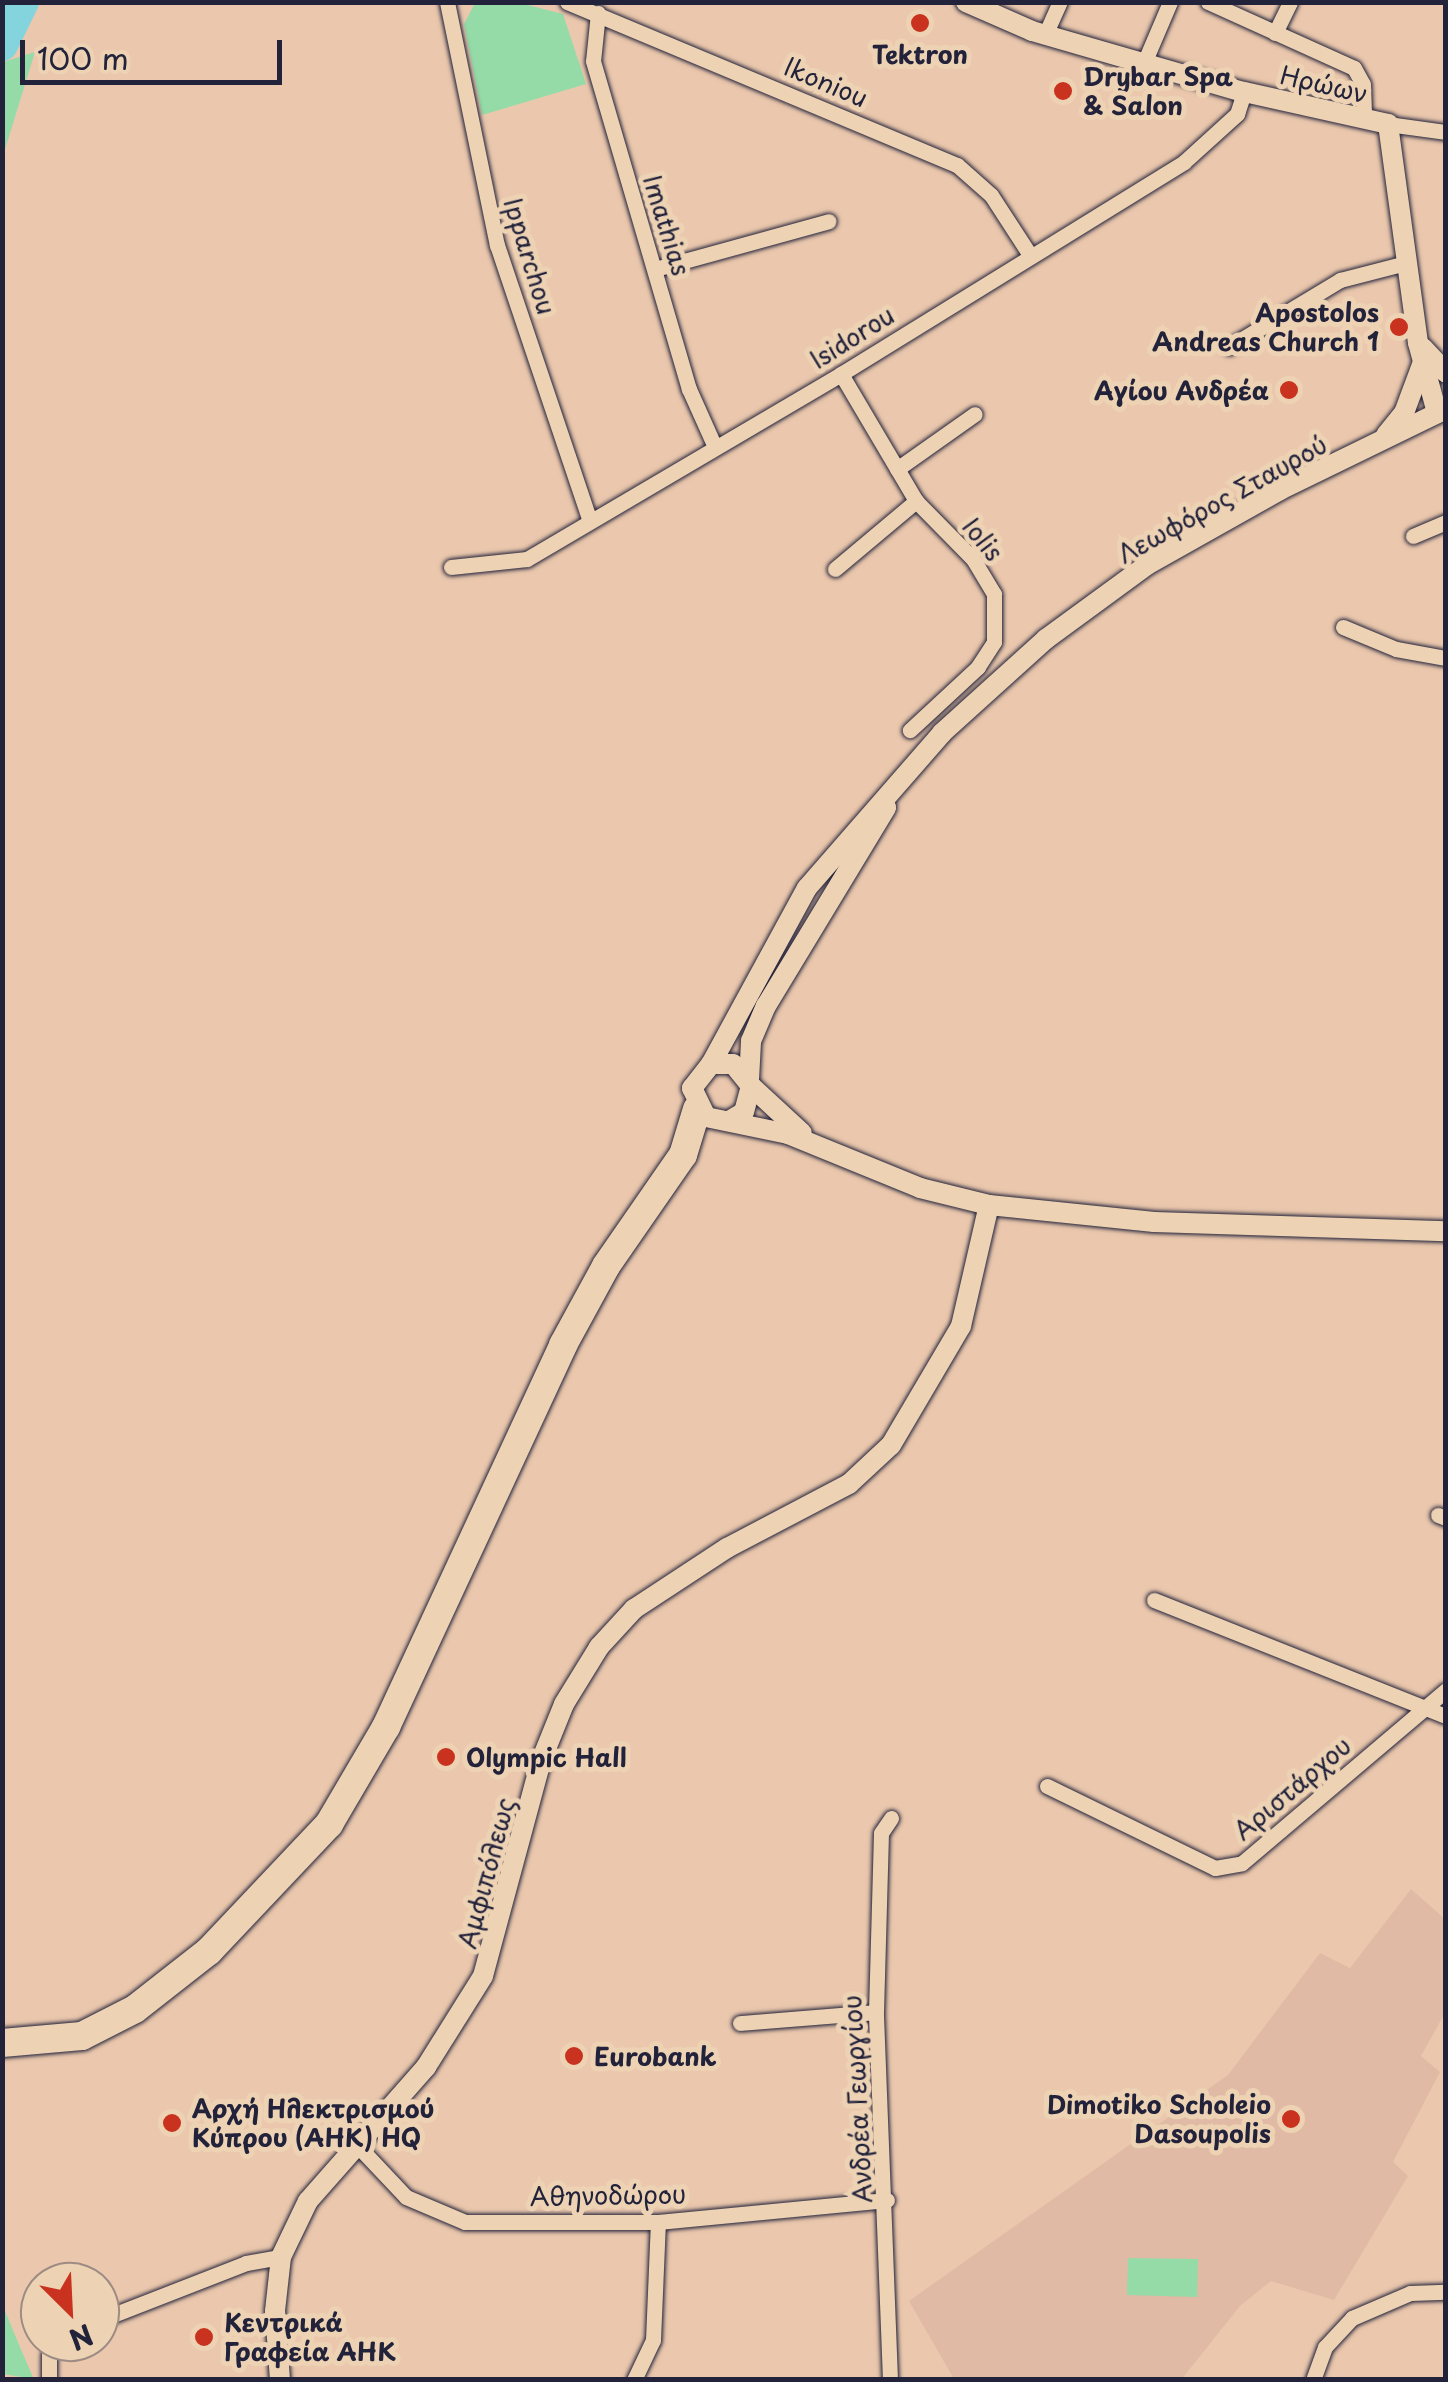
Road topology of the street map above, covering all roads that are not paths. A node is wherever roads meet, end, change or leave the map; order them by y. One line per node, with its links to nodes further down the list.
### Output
1 (447, 2): 30 (street, Ipparchou)
2 (567, 2): 8 (street, Ikoniou)
3 (966, 2): 10 (main road, Ηρώων)
4 (1060, 2): 10 (street)
5 (1170, 2): 11 (street)
6 (1208, 2): 9 (street)
7 (1290, 2): 9 (street)
8 (598, 12): 17 (street, Ikoniou); 19 (street, Imathias)
9 (1276, 33): 13 (street)
10 (1044, 34): 11 (main road, Ηρώων)
11 (1144, 63): 12 (main road, Ηρώων)
12 (1244, 92): 13 (main road, Ηρώων); 17 (street, Isidorou)
13 (1364, 120): 14 (main road, Ηρώων)
14 (1388, 124): 15 (street, Ηρώων); 18 (main road)
15 (1446, 132)
16 (829, 221): 19 (street)
17 (1030, 255): 23 (street, Isidorou)
18 (1406, 263): 20 (street); 21 (main road)
19 (654, 269): 27 (street, Imathias)
20 (1229, 347)
21 (1421, 352): 22 (main road); 24 (main road); 26 (main road)
22 (1446, 373)
23 (841, 374): 27 (street, Isidorou); 28 (street, Iolis)
24 (1441, 411): 26 (main road, Λεωφόρος Σταυρού)
25 (975, 414): 28 (street)
26 (1382, 440): 38 (main road, Λεωφόρος Σταυρού)
27 (715, 447): 30 (street, Isidorou)
28 (897, 469): 29 (street, Iolis)
29 (916, 501): 34 (street); 37 (street, Iolis)
30 (589, 519): 33 (street, Isidorou)
31 (1446, 522): 32 (street)
32 (1413, 536)
33 (451, 567)
34 (835, 570)
35 (1343, 627): 36 (street)
36 (1446, 658)
37 (910, 730)
38 (905, 776): 39 (main road, Λεωφόρος Σταυρού); 40 (main road, Λεωφόρος Σταυρού)
39 (711, 1064): 40 (main road); 41 (main road)
40 (750, 1083): 42 (main road); 43 (main road)
41 (697, 1109): 42 (main road); 54 (highway)
42 (729, 1121): 43 (main road)
43 (815, 1144): 44 (main road)
44 (990, 1205): 45 (main road); 55 (main road, Αμφιπόλεως)
45 (1446, 1231)
46 (1154, 1600): 48 (street)
47 (1446, 1690): 48 (street, Αριστάρχου)
48 (1428, 1706): 49 (street); 50 (street, Αριστάρχου)
49 (1446, 1716)
50 (1047, 1786)
51 (891, 1818): 52 (street, Ανδρέα Γεωργίου)
52 (876, 2012): 53 (street); 56 (street, Ανδρέα Γεωργίου)
53 (740, 2023)
54 (2, 2044)
55 (358, 2145): 57 (street, Αθηνοδώρου); 58 (main road, Αμφιπόλεως)
56 (887, 2200): 57 (street, Αθηνοδώρου); 63 (street, Ανδρέα Γεωργίου)
57 (658, 2222): 62 (street)
58 (281, 2257): 60 (street); 61 (main road, Αμφιπόλεως)
59 (1446, 2292): 64 (street)
60 (120, 2312)
61 (280, 2380)
62 (634, 2380)
63 (890, 2380)
64 (1313, 2380)

